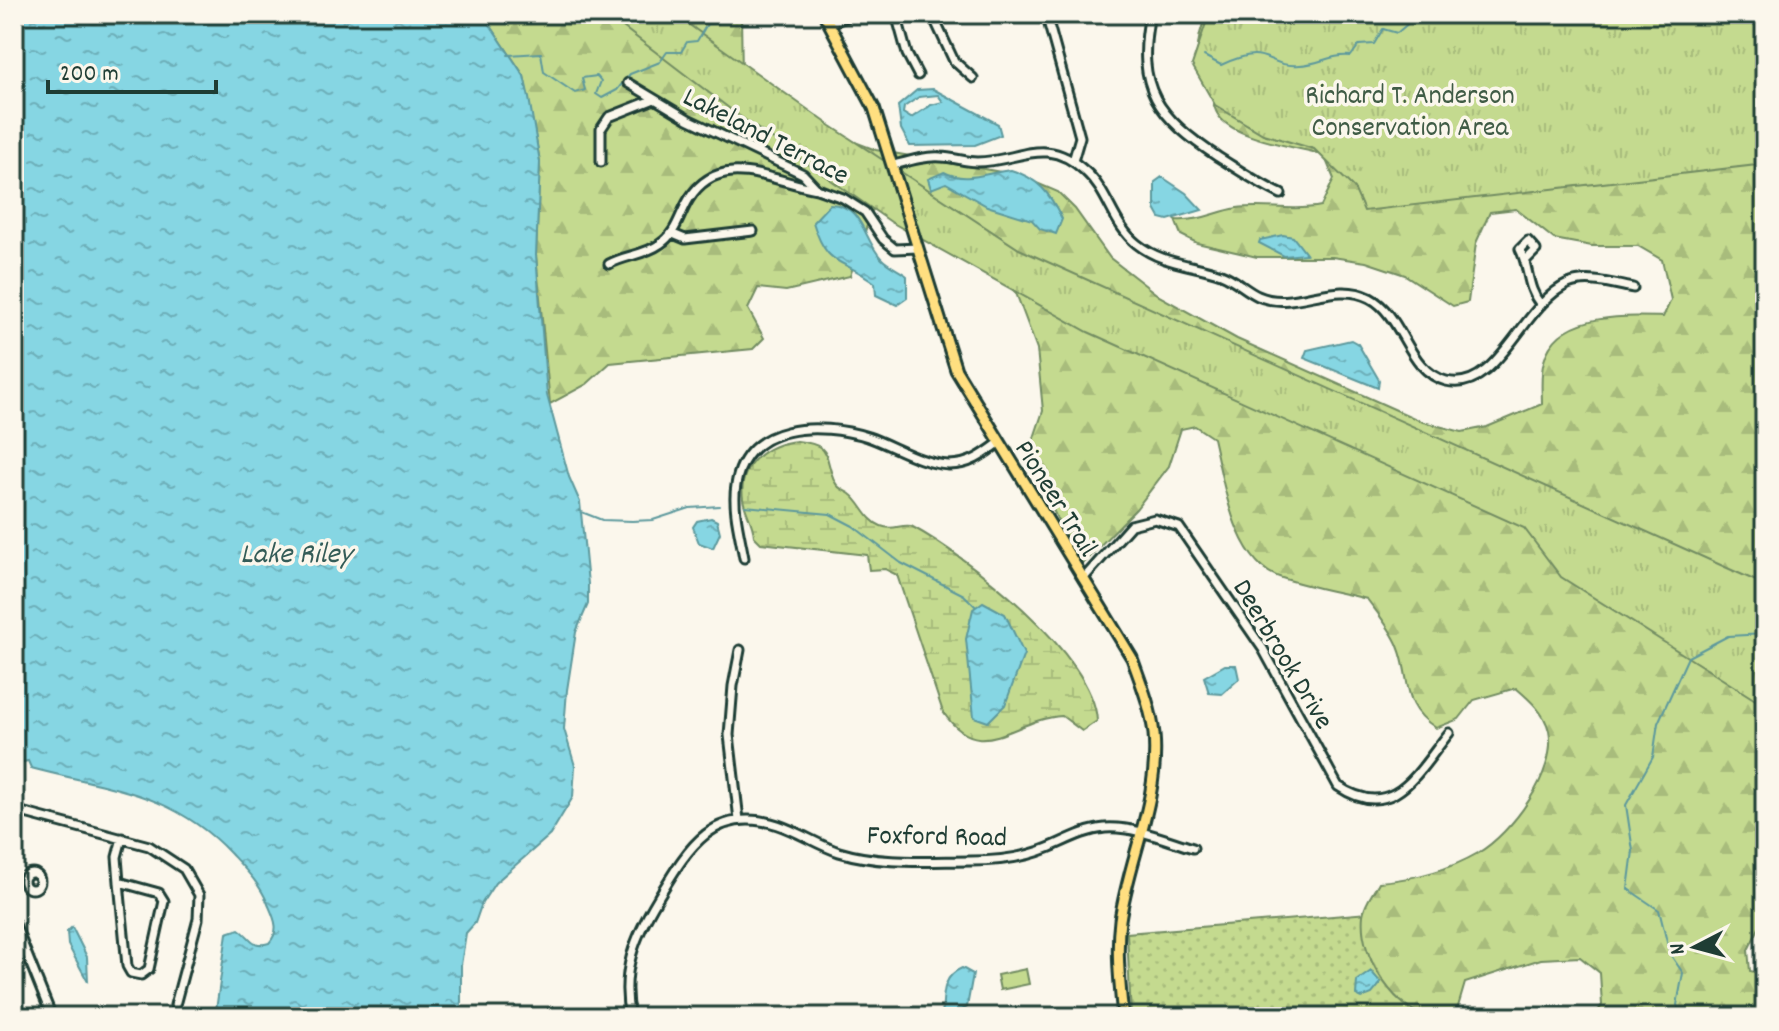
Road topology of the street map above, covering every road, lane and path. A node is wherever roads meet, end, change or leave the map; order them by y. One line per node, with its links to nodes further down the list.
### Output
1 (840, 14): 7 (street)
2 (855, 14): 7 (street)
3 (896, 14): 8 (street)
4 (932, 14): 9 (street)
5 (1046, 14): 12 (street)
6 (1150, 14): 16 (street)
7 (827, 18): 14 (main road, Pioneer Trail)
8 (918, 75)
9 (973, 78)
10 (628, 83): 11 (street, Lakeland Terrace)
11 (654, 101): 13 (street); 15 (street, Lakeland Terrace)
12 (1073, 161): 14 (street); 23 (street)
13 (601, 162)
14 (894, 165): 19 (main road, Pioneer Trail)
15 (817, 189): 18 (street); 19 (street, Lakeland Terrace)
16 (1281, 194)
17 (753, 231): 18 (street)
18 (673, 234): 21 (street)
19 (919, 252): 24 (main road, Pioneer Trail)
20 (1527, 259): 23 (street)
21 (609, 264)
22 (1633, 288): 23 (street)
23 (1541, 305)
24 (999, 443): 25 (street); 26 (main road, Pioneer Trail)
25 (744, 558)
26 (1083, 579): 28 (street, Deerbrook Drive); 31 (main road, Pioneer Trail)
27 (740, 650): 30 (street)
28 (1449, 733)
29 (14, 810): 32 (street)
30 (739, 820): 31 (street, Foxford Road); 40 (street)
31 (1140, 833): 33 (street, Foxford Road); 41 (main road, Pioneer Trail)
32 (122, 838): 34 (street); 38 (street)
33 (1193, 848)
34 (119, 882): 34 (street)
35 (24, 885): 36 (street)
36 (14, 891)
37 (14, 922): 39 (street)
38 (175, 1005)
39 (52, 1017)
40 (630, 1017)
41 (1123, 1017)

